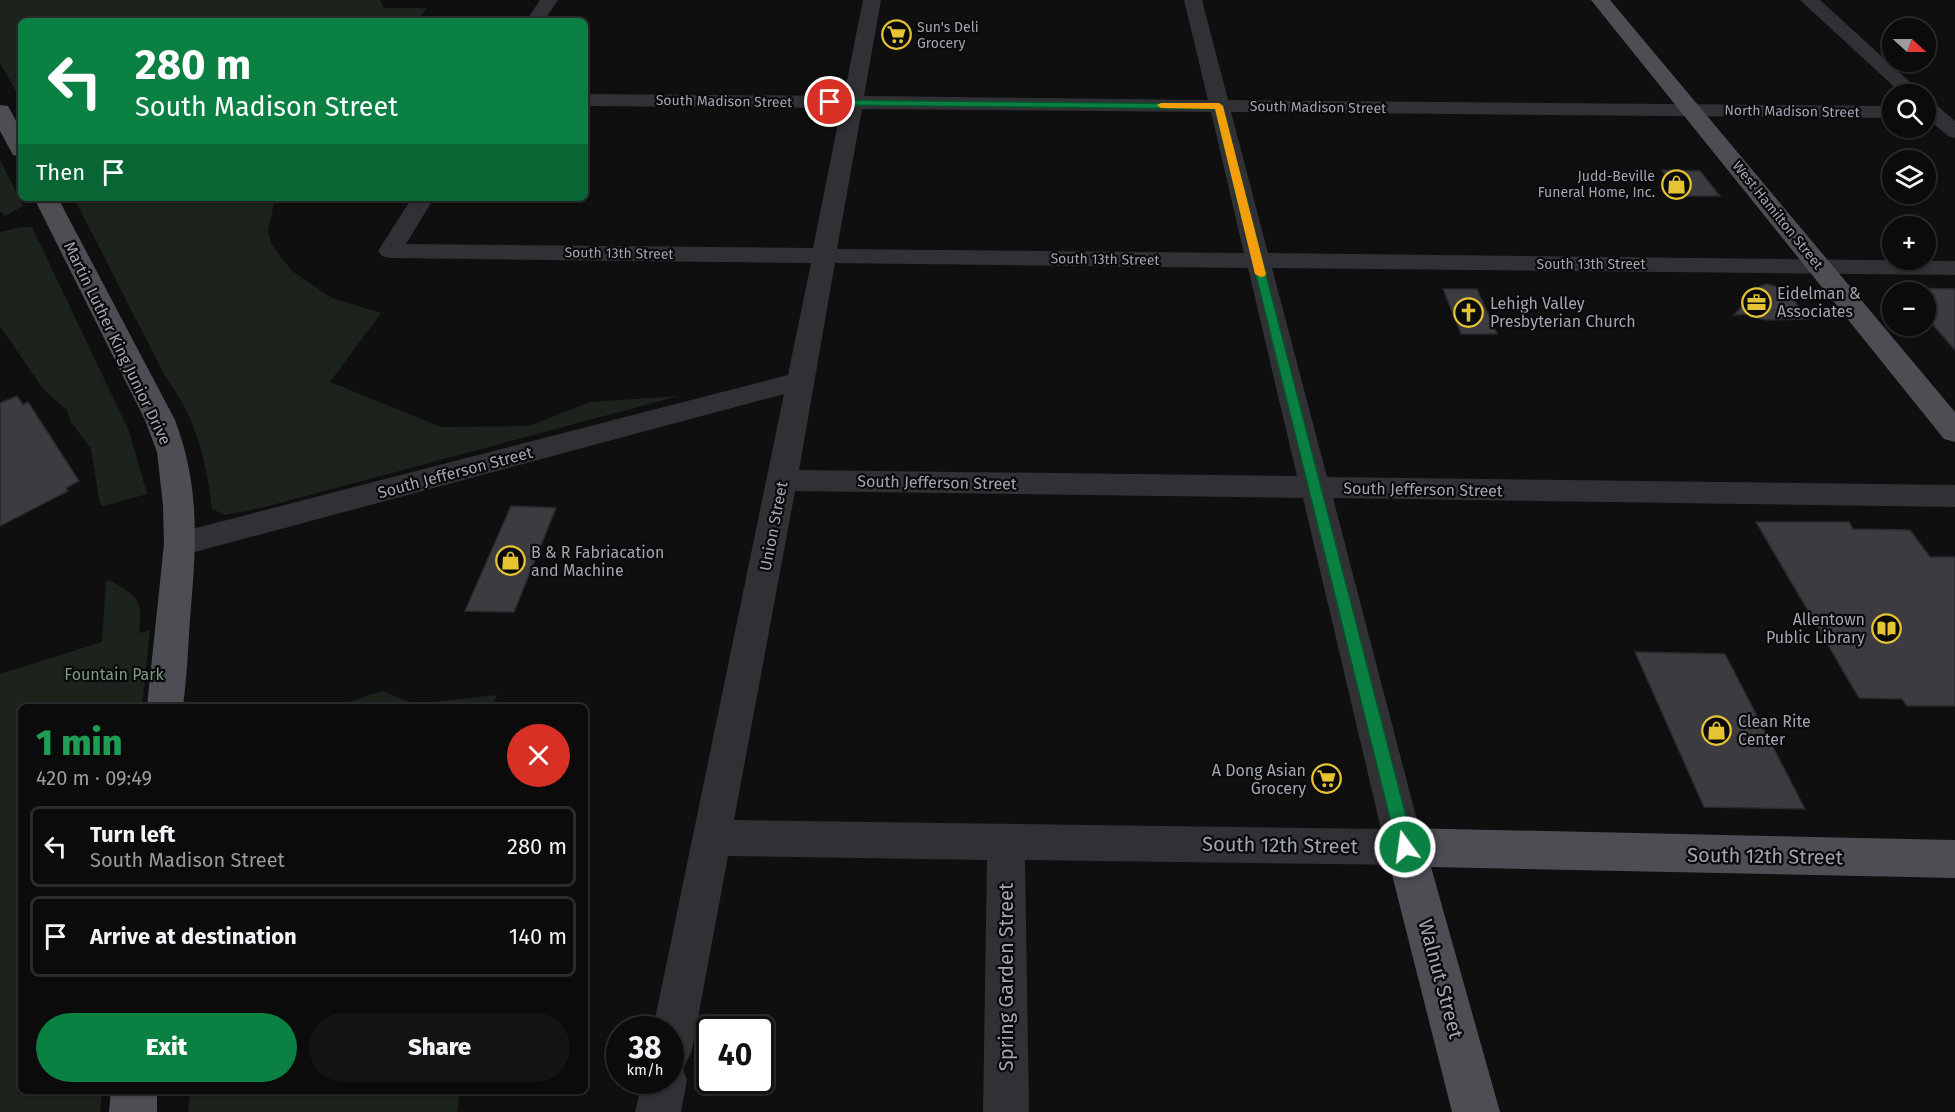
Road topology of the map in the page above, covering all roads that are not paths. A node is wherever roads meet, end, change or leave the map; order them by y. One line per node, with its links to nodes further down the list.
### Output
1 (549, 0): 6 (street)
2 (872, 0): 9 (street, Union Street)
3 (1193, 0): 10 (street)
4 (1600, 0): 11 (main road, West Hamilton Street)
5 (1809, 0): 7 (street)
6 (537, 18)
7 (1902, 84)
8 (588, 100): 9 (street, South Madison Street)
9 (853, 102): 10 (street, South Madison Street); 21 (street, Union Street)
10 (1219, 106): 11 (street, South Madison Street); 22 (street)
11 (1692, 110): 14 (street, North Madison Street); 23 (main road, West Hamilton Street)
12 (0, 111): 18 (main road)
13 (1936, 111): 15 (street)
14 (1882, 112)
15 (1955, 112)
16 (1936, 117): 17 (street)
17 (1955, 132)
18 (18, 144)
19 (48, 201): 30 (main road, Martin Luther King Junior Drive)
20 (421, 201): 21 (street, South 13th Street)
21 (824, 256): 22 (street, South 13th Street); 25 (street, Union Street)
22 (1258, 261): 23 (street, South 13th Street); 28 (street)
23 (1820, 267): 24 (street, South 13th Street); 26 (main road, West Hamilton Street)
24 (1955, 268)
25 (801, 381): 27 (street, Union Street); 30 (street, South Jefferson Street)
26 (1955, 432)
27 (782, 480): 28 (street, South Jefferson Street); 32 (street, Union Street)
28 (1315, 487): 29 (street, South Jefferson Street); 34 (street)
29 (1955, 496)
30 (180, 544): 31 (main road, Martin Luther King Junior Drive)
31 (165, 704)
32 (712, 838): 33 (street, South 12th Street); 36 (street, Union Street)
33 (1006, 842): 34 (street, South 12th Street); 41 (street, Spring Garden Street)
34 (1405, 847): 35 (main road, South 12th Street); 42 (main road, Walnut Street)
35 (1955, 859)
36 (677, 1016)
37 (134, 1094): 39 (main road)
38 (662, 1094): 40 (street)
39 (133, 1112)
40 (658, 1112)
41 (1006, 1112)
42 (1476, 1112)

